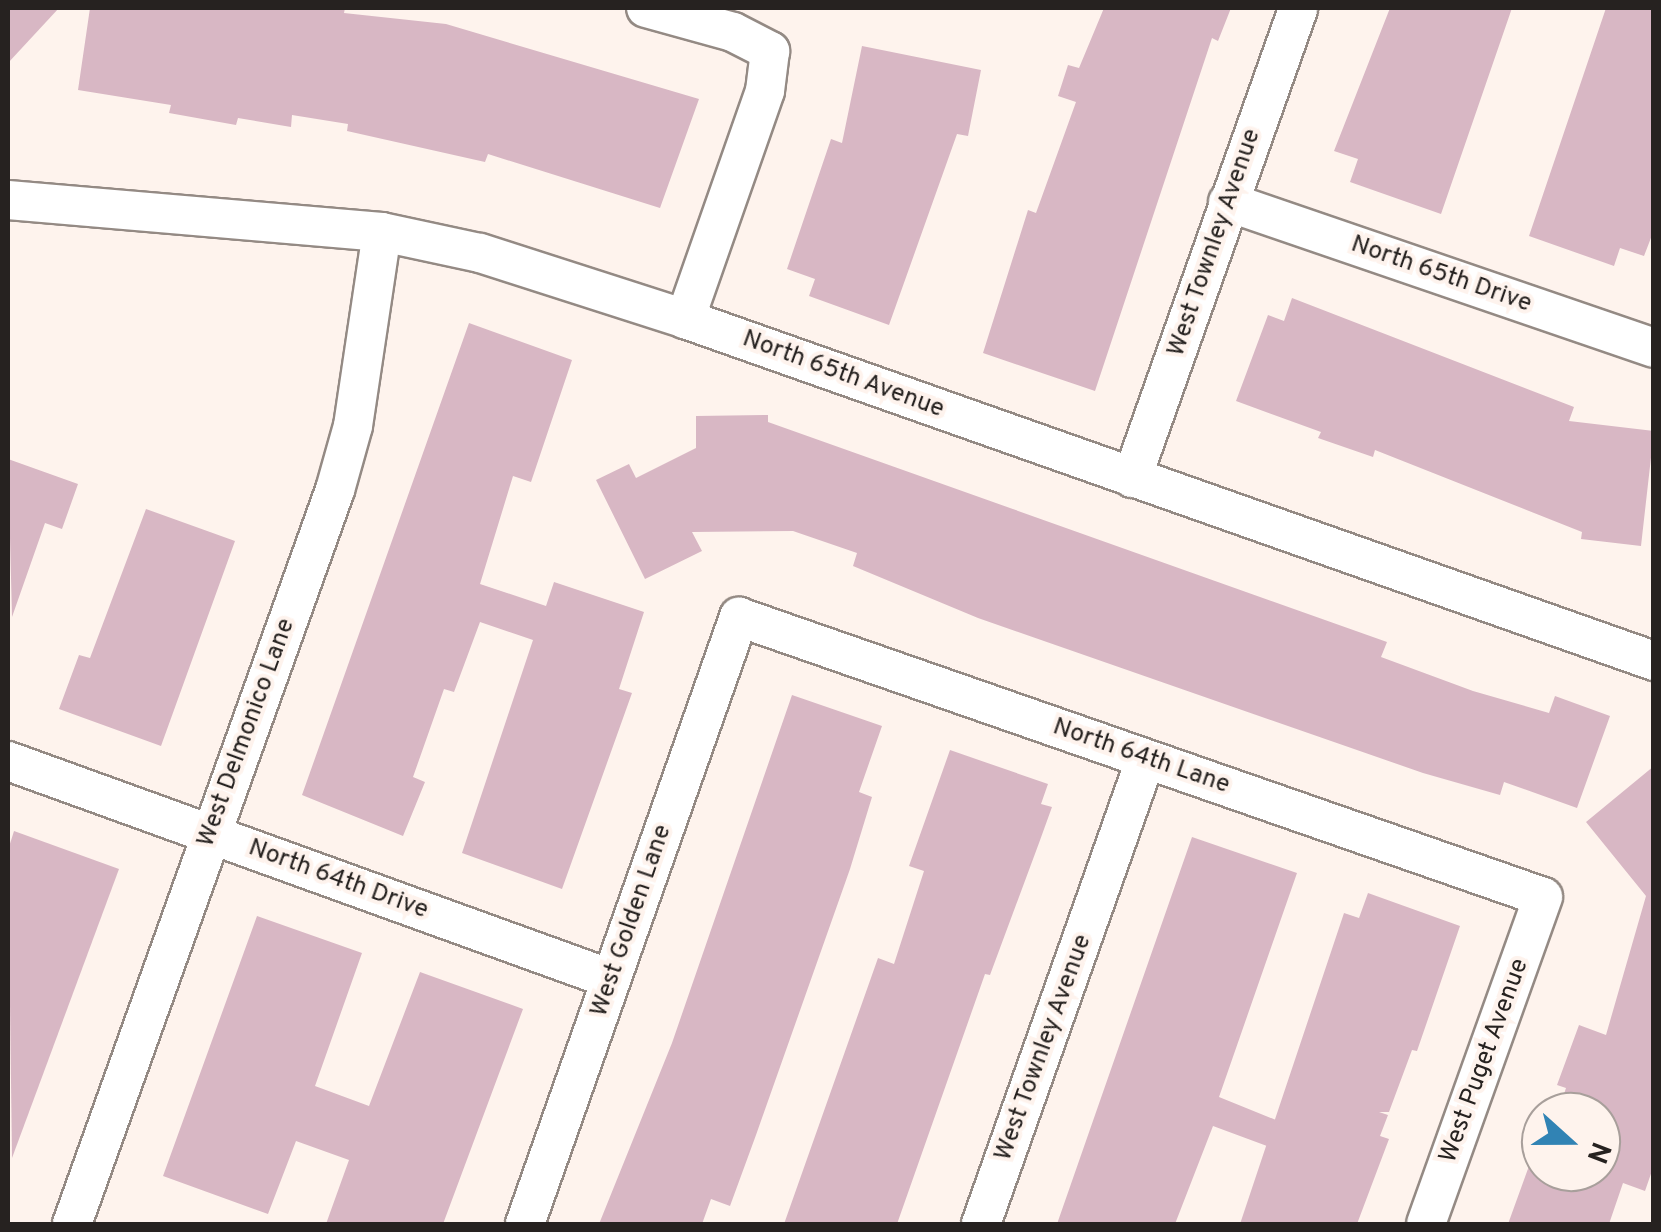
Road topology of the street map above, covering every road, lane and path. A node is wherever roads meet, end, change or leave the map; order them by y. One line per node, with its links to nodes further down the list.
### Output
1 (646, 8): 6 (street)
2 (1298, 8): 4 (street, West Townley Avenue)
3 (8, 200): 5 (street, North 65th Avenue)
4 (1228, 202): 7 (street, North 65th Drive); 8 (street, West Townley Avenue)
5 (382, 232): 6 (street, North 65th Avenue); 13 (street, West Delmonico Lane)
6 (684, 318): 8 (street, North 65th Avenue)
7 (1654, 348)
8 (1132, 478): 10 (street, North 65th Avenue)
9 (740, 617): 11 (street, North 64th Lane); 15 (street, West Golden Lane)
10 (1654, 661)
11 (1146, 759): 14 (street, North 64th Lane); 18 (street, West Townley Avenue)
12 (8, 761): 13 (street, North 64th Drive)
13 (210, 834): 15 (street, North 64th Drive); 16 (street, West Delmonico Lane)
14 (1543, 897): 19 (street, West Puget Avenue)
15 (611, 979): 17 (street, West Golden Lane)
16 (72, 1224)
17 (525, 1224)
18 (981, 1224)
19 (1426, 1224)

